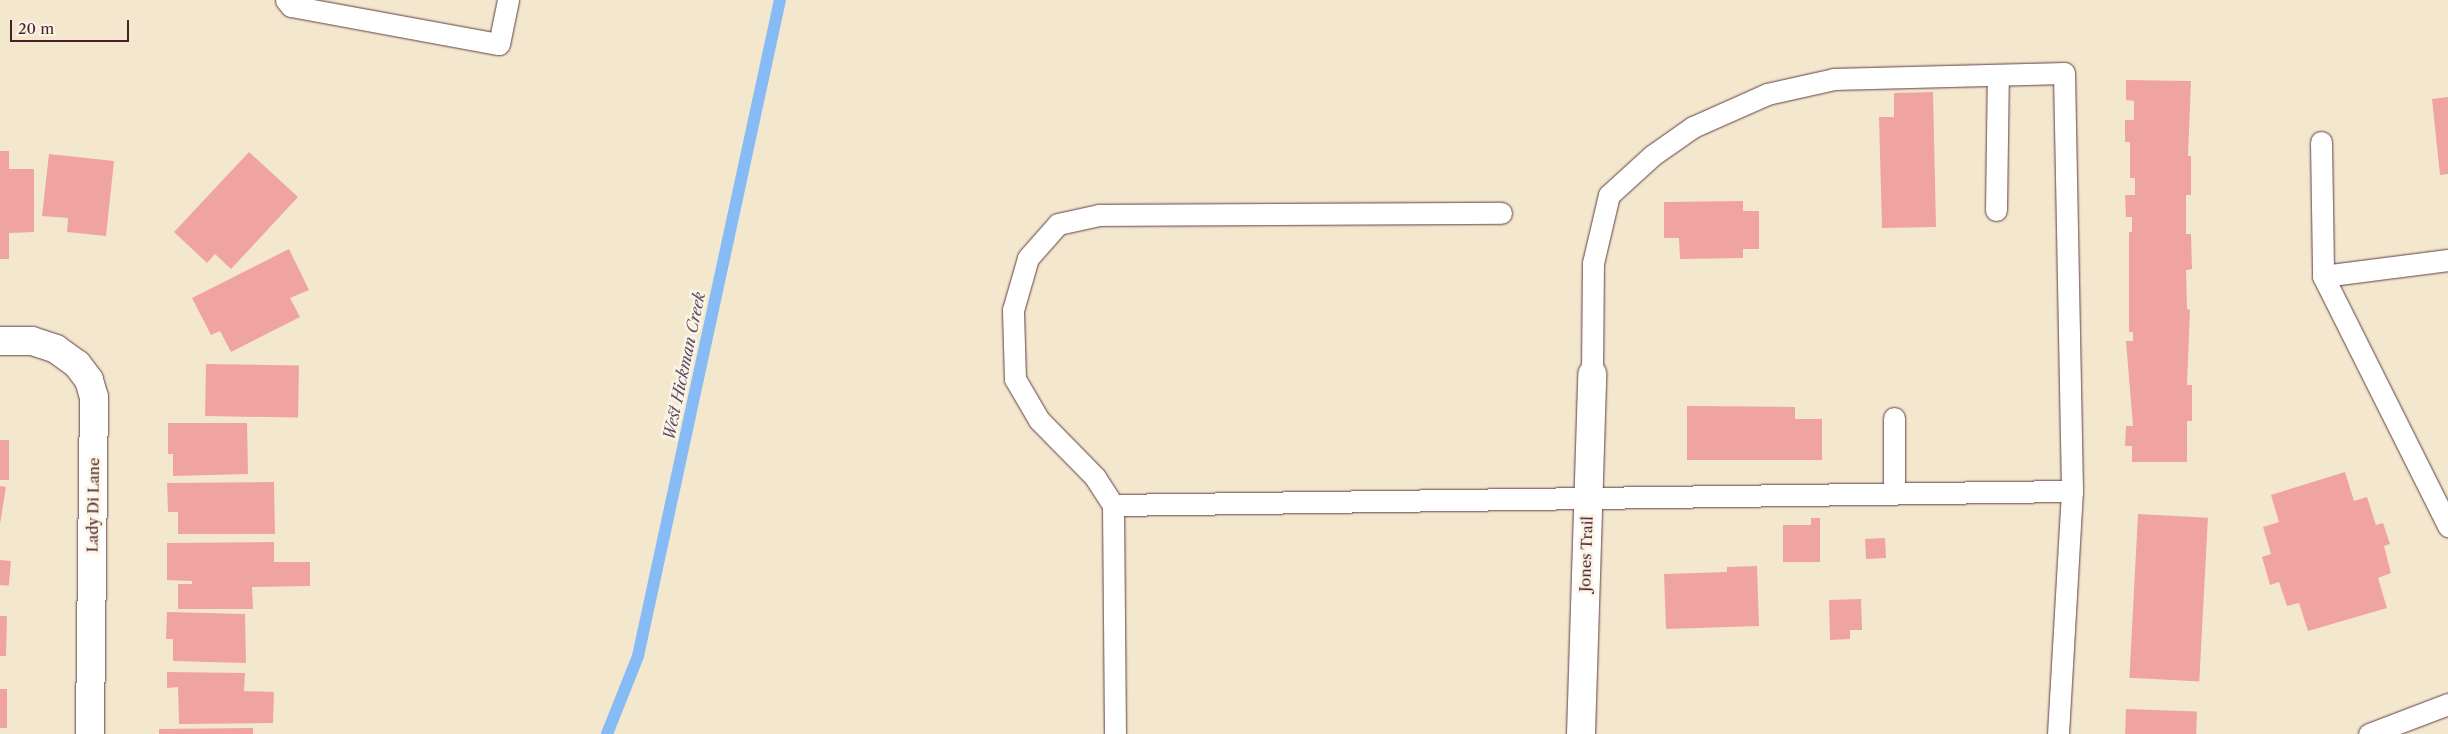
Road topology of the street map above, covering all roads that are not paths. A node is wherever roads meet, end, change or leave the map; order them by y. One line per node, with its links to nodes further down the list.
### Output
1 (286, 0): 2 (lane)
2 (508, 0)
3 (1998, 75): 5 (lane); 10 (lane); 12 (lane)
4 (2321, 142): 8 (lane)
5 (1996, 210)
6 (1501, 213): 15 (lane)
7 (2448, 260): 8 (lane)
8 (2324, 276): 16 (lane)
9 (0, 341): 18 (street, Lady Di Lane)
10 (1592, 374): 14 (street, Jones Trail)
11 (1894, 418): 13 (lane)
12 (2072, 491): 13 (lane); 21 (lane)
13 (1894, 493): 14 (lane)
14 (1588, 497): 15 (lane); 20 (street, Jones Trail)
15 (1113, 505): 19 (lane)
16 (2448, 526)
17 (2448, 704): 22 (lane)
18 (90, 734)
19 (1115, 734)
20 (1581, 734)
21 (2058, 734)
22 (2369, 734)

